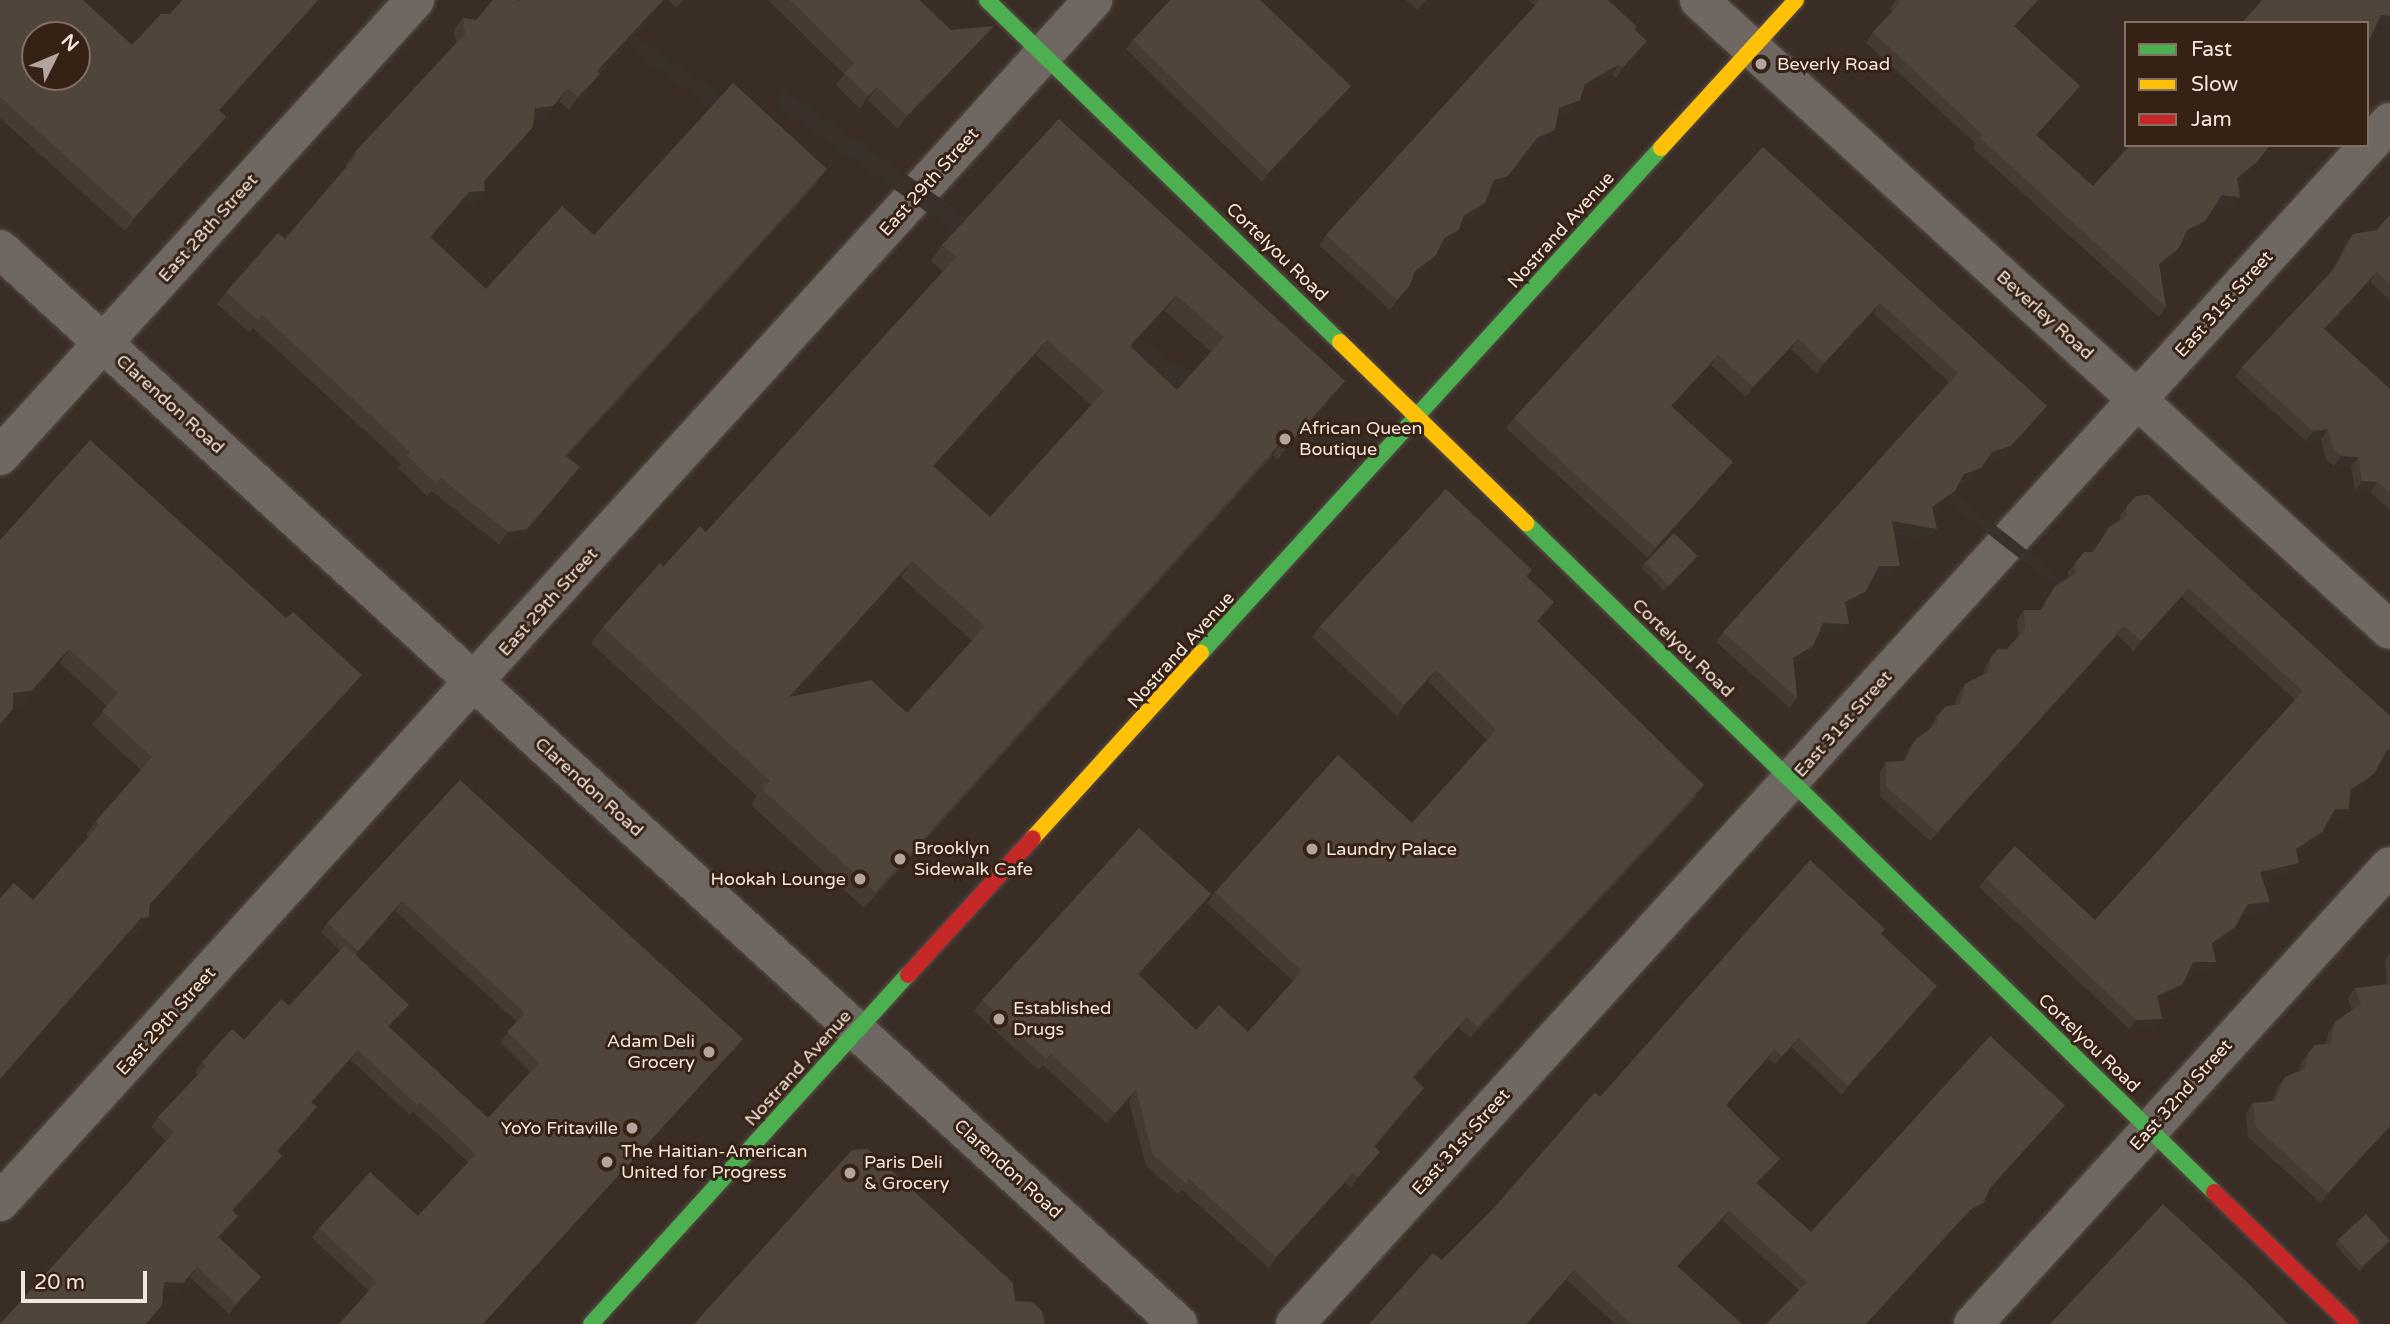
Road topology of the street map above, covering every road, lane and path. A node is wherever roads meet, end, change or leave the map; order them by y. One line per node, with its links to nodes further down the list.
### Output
1 (415, 0): 12 (street, East 28th Street)
2 (987, 0): 7 (street, Cortelyou Road)
3 (1093, 0): 7 (street, East 29th Street)
4 (1699, 0): 6 (street, Beverley Road)
5 (1796, 0): 6 (street, Nostrand Avenue)
6 (1752, 48): 13 (street, Beverley Road); 14 (street, Nostrand Avenue)
7 (1045, 54): 14 (street, Cortelyou Road); 17 (street, East 29th Street)
8 (2390, 122): 9 (street, East 31st Street)
9 (2369, 145)
10 (2367, 147): 13 (street, East 31st Street)
11 (0, 249): 12 (street, Clarendon Road)
12 (103, 343): 15 (street, East 28th Street); 17 (street, Clarendon Road)
13 (2137, 399): 16 (street, Beverley Road); 18 (street, East 31st Street)
14 (1418, 416): 18 (street, Cortelyou Road); 20 (street, Nostrand Avenue)
15 (0, 456)
16 (2390, 629)
17 (475, 683): 20 (street, Clarendon Road); 22 (street, East 29th Street)
18 (1792, 780): 21 (street, Cortelyou Road); 25 (street, East 31st Street)
19 (2390, 866): 21 (street, East 32nd Street)
20 (857, 1032): 23 (street, Nostrand Avenue); 24 (street, Clarendon Road)
21 (2150, 1130): 26 (street, East 32nd Street); 27 (street, Cortelyou Road)
22 (0, 1202)
23 (591, 1324)
24 (1178, 1324)
25 (1295, 1324)
26 (1973, 1324)
27 (2350, 1324)

